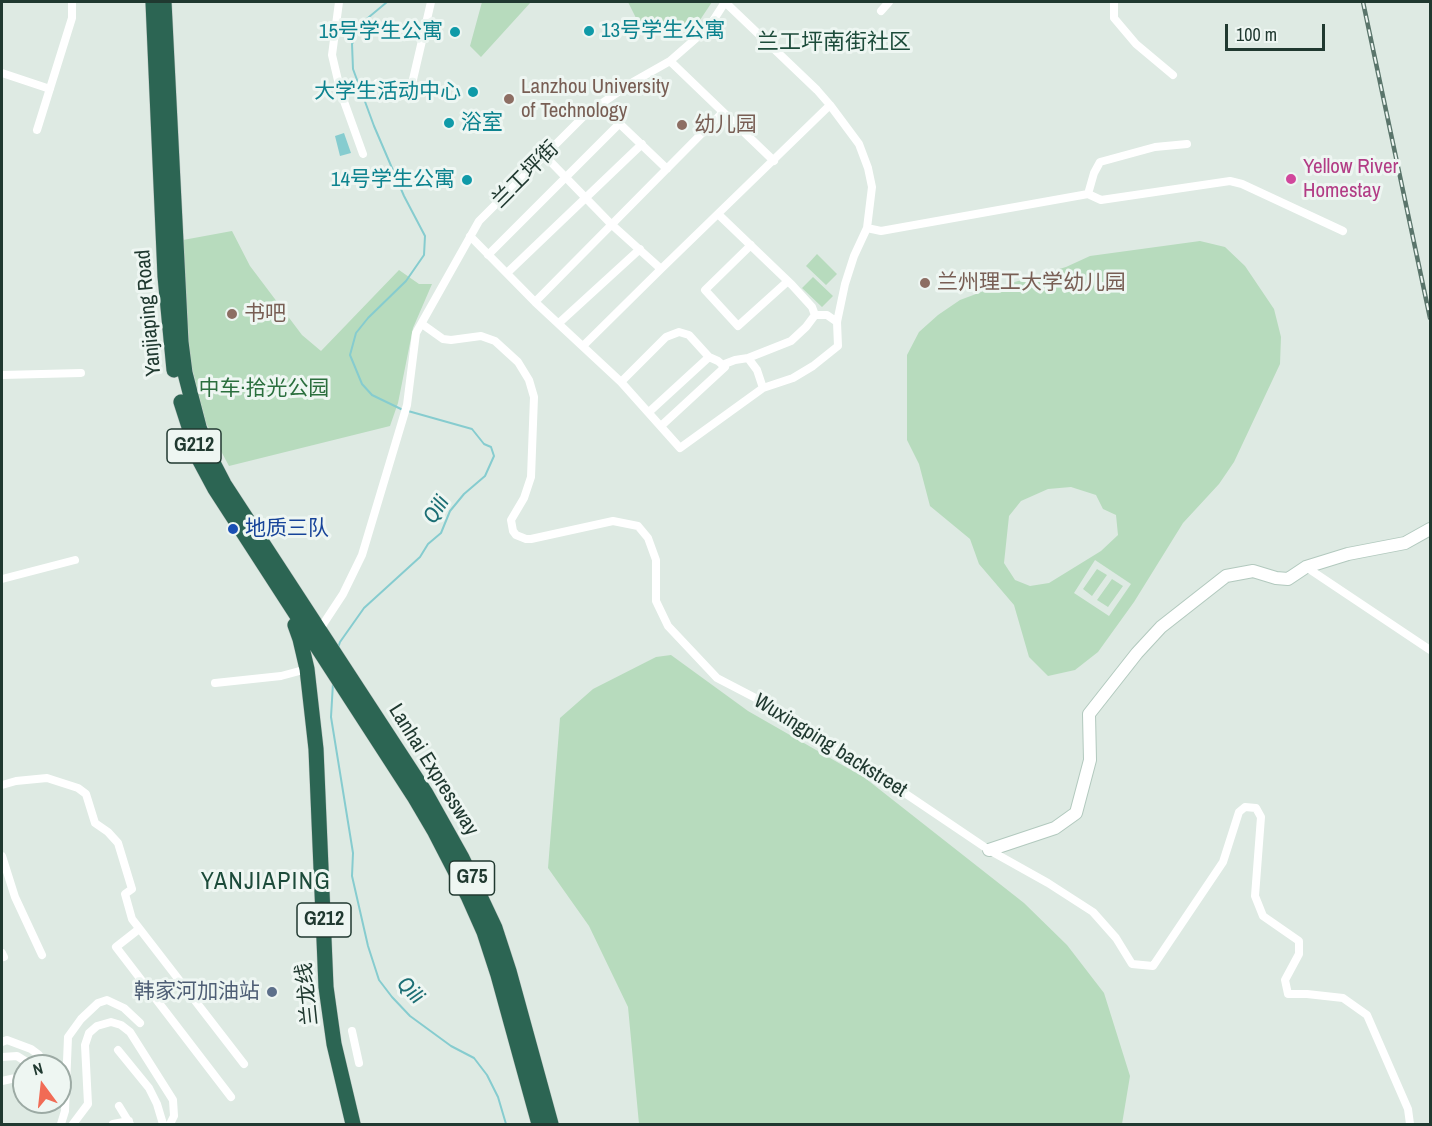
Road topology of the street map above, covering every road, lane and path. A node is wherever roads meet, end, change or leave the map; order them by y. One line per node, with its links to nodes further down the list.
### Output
1 (72, 2): 14 (street)
2 (153, 2): 55 (highway, Yanjiaping Road / G212)
3 (164, 2): 55 (highway, Yanjiaping Road / G212)
4 (339, 2): 22 (street)
5 (431, 2): 13 (street)
6 (725, 2): 10 (street, 兰工坪街); 16 (street)
7 (889, 2): 9 (street)
8 (1114, 2): 12 (street)
9 (881, 11)
10 (670, 61): 15 (street, 兰工坪街); 17 (street)
11 (2, 73): 14 (street)
12 (1173, 75)
13 (377, 83)
14 (50, 89): 19 (street)
15 (599, 104): 18 (street); 23 (street, 兰工坪街)
16 (830, 105): 24 (street); 31 (street)
17 (723, 112): 24 (street); 25 (street)
18 (620, 123): 20 (street); 26 (street)
19 (37, 130)
20 (642, 144): 25 (street); 28 (street)
21 (1187, 144): 27 (street)
22 (363, 154)
23 (545, 156): 26 (street); 33 (street, 兰工坪街)
24 (774, 161): 29 (street)
25 (667, 169): 30 (street)
26 (566, 177): 28 (street); 36 (street)
27 (1088, 195): 31 (street); 32 (street)
28 (587, 198): 30 (street); 38 (street)
29 (718, 214): 34 (street); 37 (street)
30 (611, 224): 35 (street); 40 (street)
31 (867, 228): 42 (street)
32 (1343, 231)
33 (470, 236): 36 (street); 44 (street, 兰工坪街)
34 (751, 245): 39 (street); 39 (street)
35 (640, 249): 37 (street); 43 (street)
36 (488, 255): 38 (street)
37 (661, 269): 45 (street)
38 (507, 273): 40 (street)
39 (788, 281): 41 (street)
40 (535, 302): 43 (street)
41 (815, 315): 42 (street); 47 (street)
42 (837, 322): 52 (street)
43 (559, 323): 45 (street)
44 (422, 324): 61 (street, 兰工坪街); 67 (street, Wuxingping backstreet)
45 (583, 346): 51 (street)
46 (709, 357): 48 (street); 51 (street); 53 (street)
47 (748, 358): 48 (street); 52 (street)
48 (722, 365): 54 (street)
49 (81, 373): 50 (street)
50 (2, 375)
51 (621, 382): 53 (street)
52 (763, 388): 54 (street)
53 (649, 412): 54 (street)
54 (661, 426)
55 (205, 459): 60 (highway, Yanjiaping Road / G212)
56 (1431, 529): 58 (street)
57 (75, 560): 59 (street)
58 (1306, 567): 62 (street); 67 (street)
59 (2, 579)
60 (287, 592): 61 (highway, Lanhai Expressway / G75); 61 (highway, 兰龙线 / G212)
61 (309, 645): 63 (highway, Lanhai Expressway / G75); 64 (street); 65 (highway, 兰龙线 / G212); 65 (highway, 兰龙线 / G212)
62 (1431, 650)
63 (329, 653): 87 (highway, Lanhai Expressway / G75); 88 (highway, Lanhai Expressway / G75)
64 (215, 683)
65 (312, 713): 86 (highway, 兰龙线 / G212)
66 (2, 785): 69 (street)
67 (989, 850): 89 (street)
68 (2, 856): 70 (street)
69 (139, 928): 77 (street); 78 (street)
70 (42, 955)
71 (140, 1023): 81 (street)
72 (351, 1031): 76 (street)
73 (2, 1042): 75 (street)
74 (118, 1050): 84 (street)
75 (38, 1054)
76 (358, 1063)
77 (244, 1064)
78 (231, 1097)
79 (119, 1106): 80 (street)
80 (129, 1123): 83 (street)
81 (61, 1125)
82 (73, 1125): 85 (street)
83 (113, 1125)
84 (164, 1125)
85 (170, 1125)
86 (353, 1125)
87 (539, 1125)
88 (551, 1125)
89 (1410, 1125)

